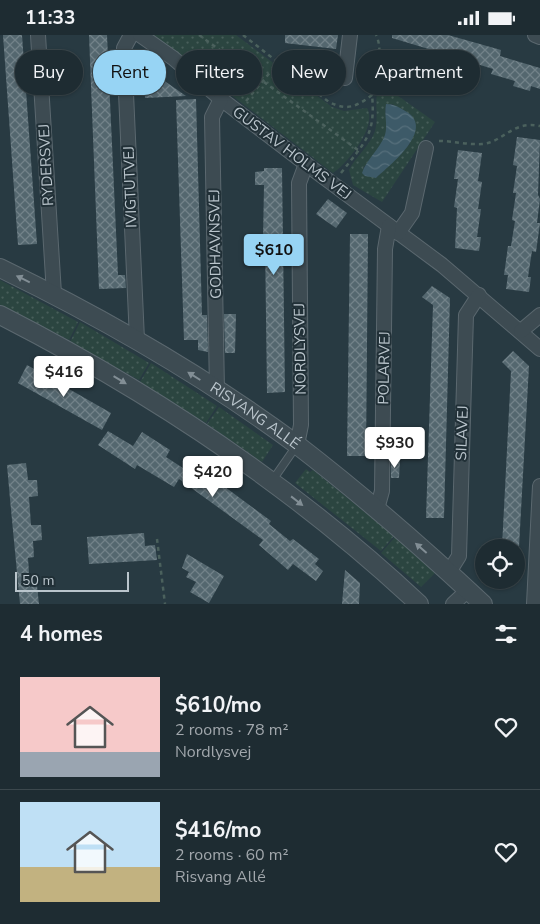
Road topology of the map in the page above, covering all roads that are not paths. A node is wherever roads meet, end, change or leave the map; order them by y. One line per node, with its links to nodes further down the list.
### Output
1 (38, 35): 13 (street, RYDERSVEJ)
2 (131, 35): 18 (street, IVIGTUTVEJ)
3 (140, 35): 8 (street, GUSTAV HOLMS VEJ)
4 (350, 35): 7 (street)
5 (535, 35): 6 (street)
6 (540, 37)
7 (346, 69)
8 (221, 99): 10 (street, GUSTAV HOLMS VEJ); 20 (street, GODHAVNSVEJ)
9 (426, 148): 11 (street)
10 (306, 164): 11 (street, GUSTAV HOLMS VEJ); 21 (street, NORDLYSVEJ)
11 (394, 230): 14 (street, GUSTAV HOLMS VEJ); 24 (street, POLARVEJ)
12 (0, 268): 13 (street, RISVANG ALLÉ, one-way to 12)
13 (54, 294): 18 (street, RISVANG ALLÉ)
14 (479, 295): 17 (street, GUSTAV HOLMS VEJ); 25 (street, SILAVEJ)
15 (0, 315): 22 (street, one-way to 22)
16 (540, 315): 17 (street)
17 (521, 331): 19 (street, GUSTAV HOLMS VEJ)
18 (137, 340): 20 (street, RISVANG ALLÉ, one-way to 18)
19 (540, 349)
20 (217, 391): 21 (street, RISVANG ALLÉ)
21 (297, 445): 22 (lane); 24 (street, RISVANG ALLÉ)
22 (272, 481): 27 (street, one-way to 27)
23 (540, 486): 30 (street)
24 (377, 509): 25 (street, RISVANG ALLÉ, one-way to 24)
25 (448, 572): 26 (street, RISVANG ALLÉ)
26 (468, 590): 28 (street); 29 (street, RISVANG ALLÉ)
27 (419, 604)
28 (453, 604)
29 (483, 604)
30 (534, 604)

